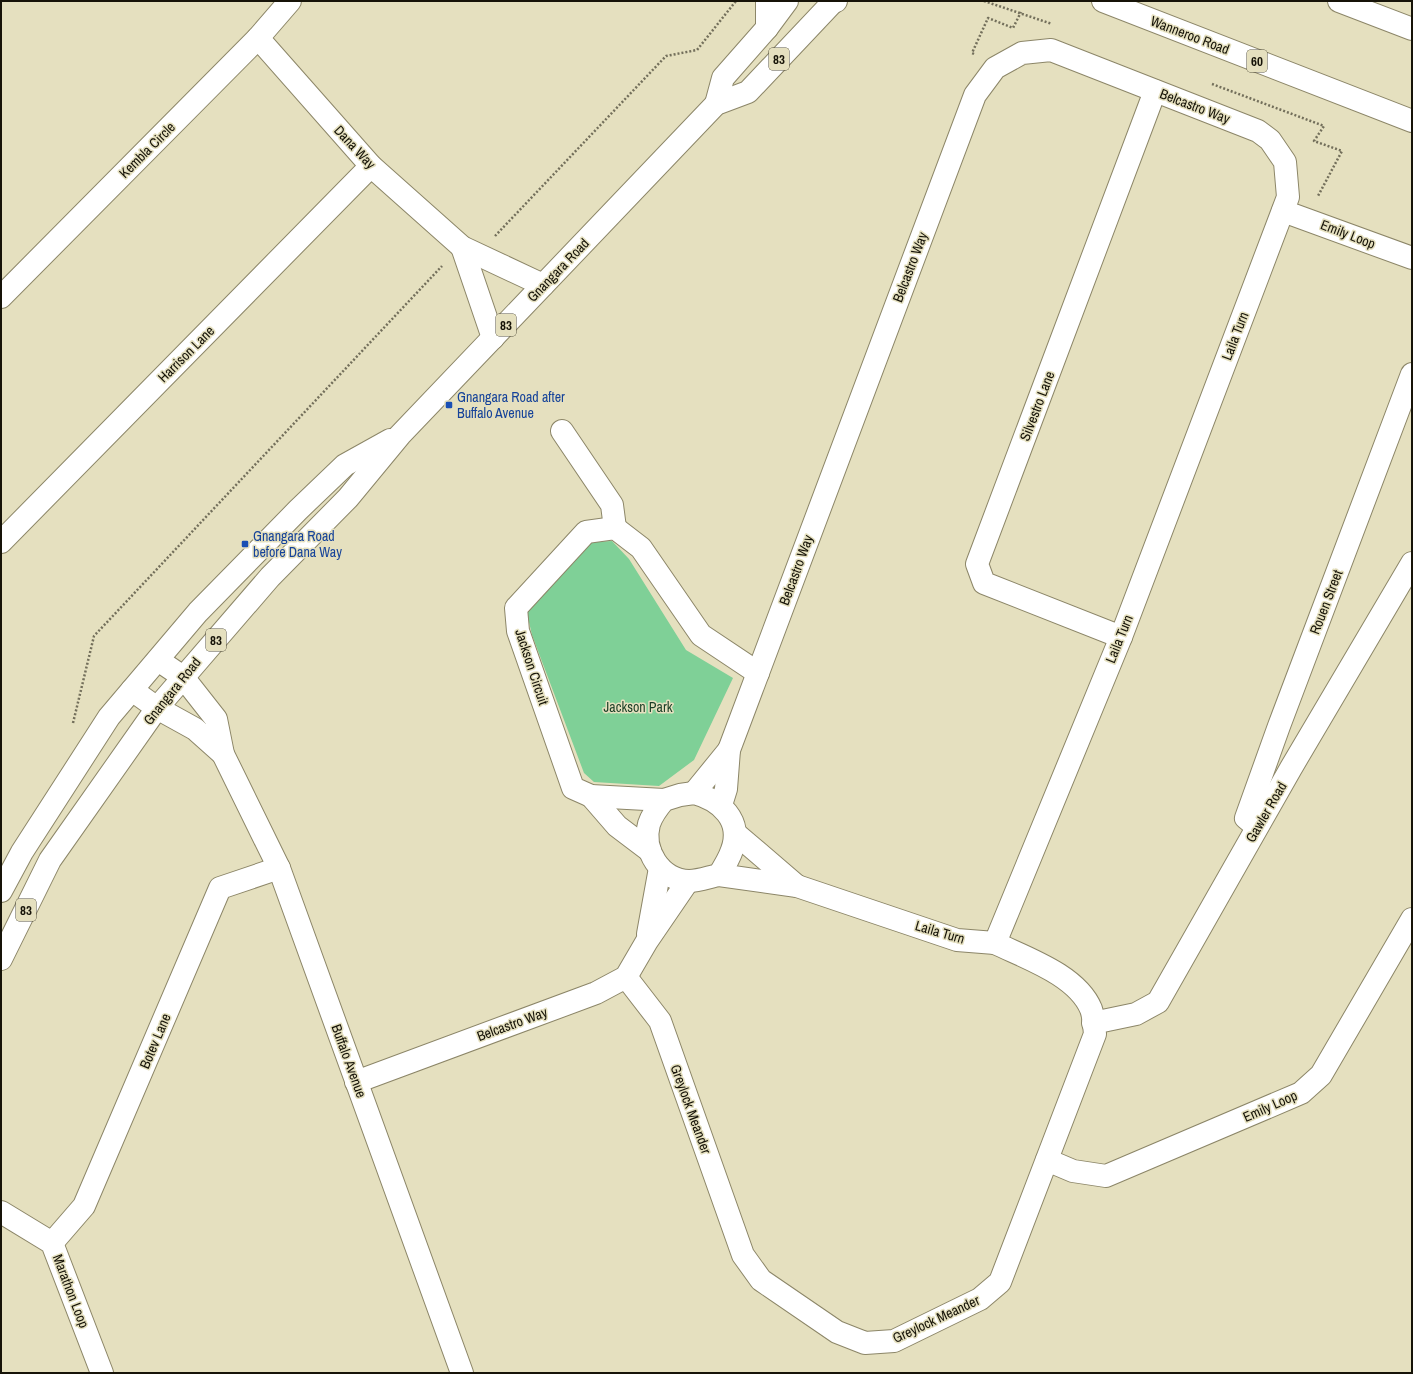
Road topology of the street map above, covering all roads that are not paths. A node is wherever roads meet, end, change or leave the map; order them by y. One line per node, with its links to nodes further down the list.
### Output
1 (290, 1): 9 (main road, Kembla Circle)
2 (767, 1): 7 (main road)
3 (787, 1): 7 (main road, Gnangara Road / 83)
4 (835, 1): 11 (main road, Gnangara Road / 83)
5 (1103, 1): 12 (main road, Wanneroo Road / 60)
6 (1339, 1): 8 (main road)
7 (767, 28): 11 (main road, Gnangara Road / 83)
8 (1412, 29)
9 (258, 38): 14 (main road, Dana Way); 19 (main road, Kembla Circle)
10 (1155, 91): 13 (main road, Belcastro Way); 27 (main road, Silvestro Lane); 29 (main road, Belcastro Way)
11 (716, 104): 18 (main road, Gnangara Road / 83)
12 (1412, 120)
13 (1270, 140): 15 (main road, Laila Turn)
14 (371, 166): 16 (main road, Dana Way); 25 (main road, Harrison Lane)
15 (1283, 211): 17 (main road, Emily Loop); 27 (main road, Laila Turn)
16 (462, 247): 18 (main road, Dana Way); 20 (main road, Dana Way)
17 (1412, 258)
18 (543, 286): 20 (main road, Gnangara Road / 83)
19 (1, 297)
20 (493, 338): 23 (main road, Gnangara Road / 83)
21 (1412, 374): 39 (main road, Rouen Street)
22 (562, 431): 24 (main road)
23 (400, 435): 28 (main road, Gnangara Road / 83); 30 (main road, Gnangara Road / 83)
24 (615, 528): 29 (main road); 36 (main road, Jackson Circuit)
25 (1, 542)
26 (1412, 563): 39 (main road, Gawler Road)
27 (1121, 636): 49 (main road, Laila Turn)
28 (158, 660): 30 (main road, Buffalo Avenue); 31 (main road, Gnangara Road / 83)
29 (758, 673): 33 (main road, Belcastro Way)
30 (183, 677): 32 (main road, Gnangara Road / 83); 34 (main road, Buffalo Avenue)
31 (132, 690): 32 (main road, Buffalo Avenue); 46 (main road, Gnangara Road / 83)
32 (156, 708): 34 (main road, Buffalo Avenue); 50 (main road, Gnangara Road / 83)
33 (729, 750): 35 (main road, Belcastro Way); 38 (main road, Belcastro Way)
34 (223, 754): 42 (main road, Buffalo Avenue)
35 (694, 793): 37 (main road); 38 (main road)
36 (591, 796): 37 (main road, Jackson Circuit); 41 (main road, Jackson Circuit)
37 (664, 800): 41 (main road)
38 (721, 805): 40 (main road)
39 (1257, 827): 52 (main road, Gawler Road)
40 (734, 833): 43 (main road); 45 (main road, Laila Turn)
41 (655, 860): 44 (main road); 48 (main road, Belcastro Way)
42 (279, 868): 53 (main road, Buffalo Avenue); 56 (main road, Botev Lane)
43 (719, 875): 44 (main road); 45 (main road, Laila Turn)
44 (688, 881): 48 (main road, Belcastro Way)
45 (797, 886): 49 (main road, Laila Turn)
46 (1, 892)
47 (1412, 919): 54 (main road, Emily Loop)
48 (647, 941): 51 (main road, Belcastro Way)
49 (995, 943): 52 (main road, Greylock Meander)
50 (1, 960)
51 (626, 976): 53 (main road, Belcastro Way); 54 (main road, Greylock Meander)
52 (1093, 1022): 54 (main road, Greylock Meander)
53 (356, 1082): 57 (main road, Buffalo Avenue)
54 (1047, 1160)
55 (1, 1212): 56 (main road, Marathon Loop)
56 (52, 1243): 58 (main road, Marathon Loop)
57 (456, 1371)
58 (102, 1373)

